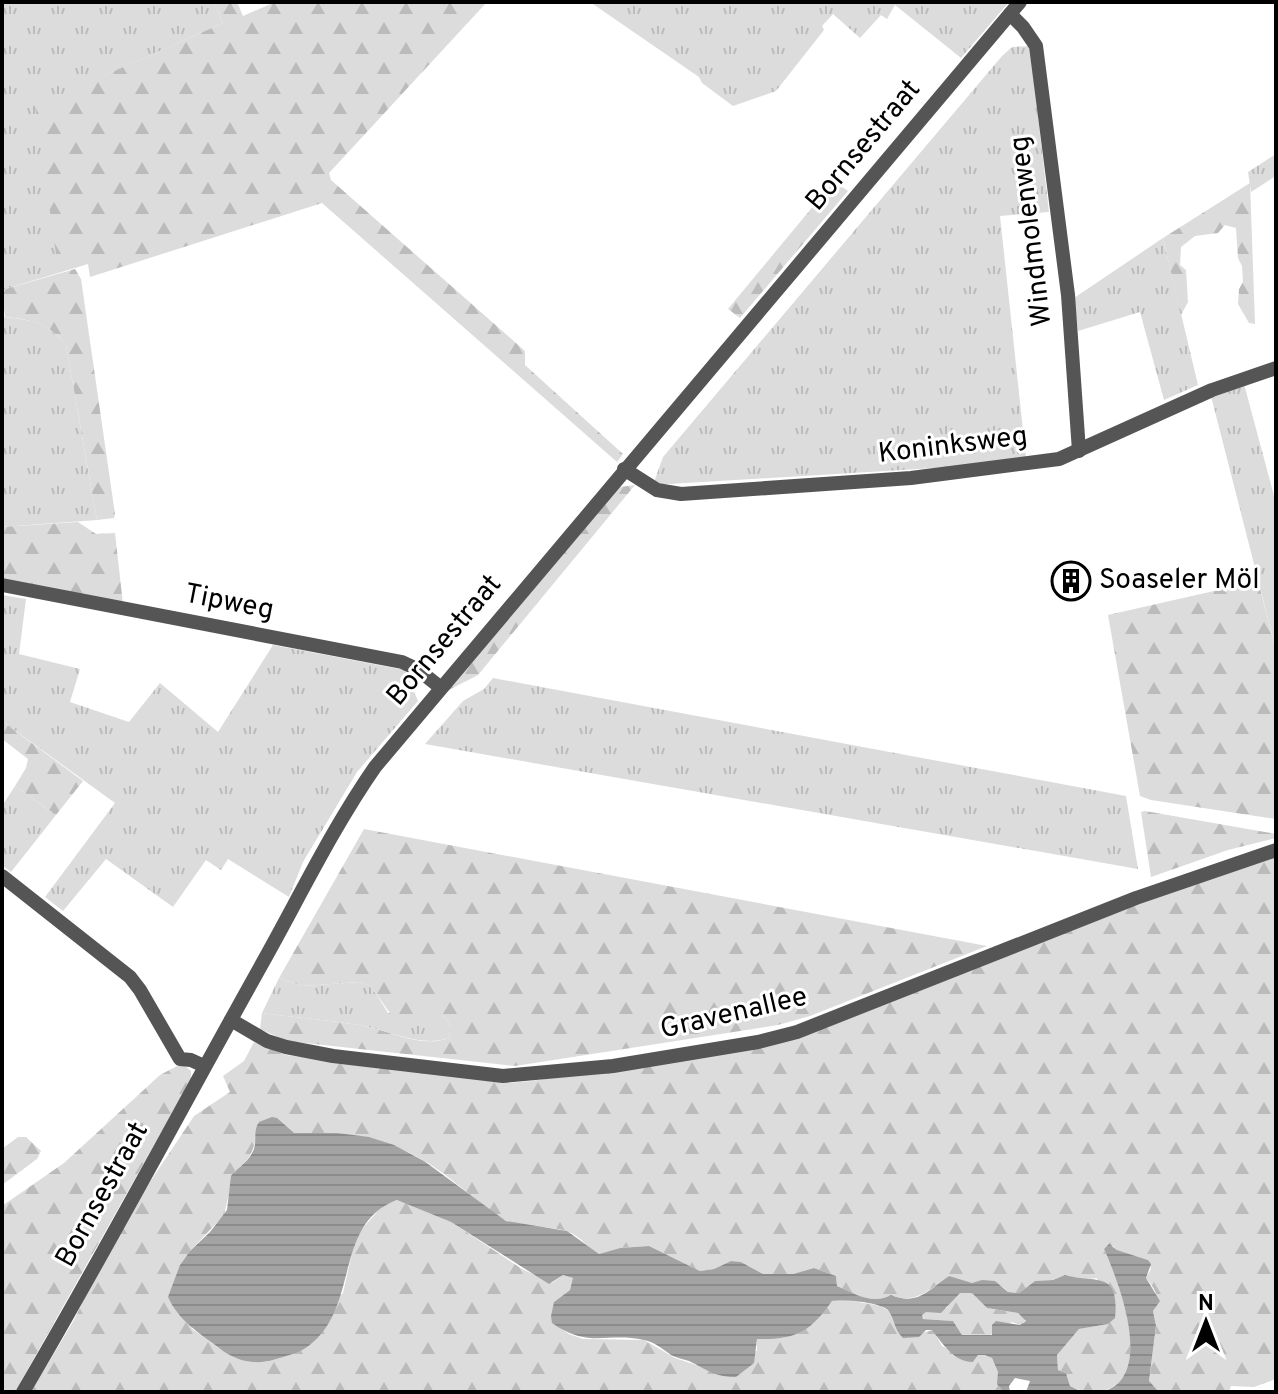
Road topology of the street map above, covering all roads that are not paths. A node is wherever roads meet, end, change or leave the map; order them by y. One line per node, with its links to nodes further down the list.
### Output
1 (1020, 2): 2 (street, Bornsestraat)
2 (1010, 14): 4 (street, Windmolenweg); 5 (street, Bornsestraat)
3 (1276, 368): 4 (street, Koninksweg)
4 (1079, 451): 5 (street, Koninksweg)
5 (624, 469): 7 (street, Bornsestraat)
6 (2, 585): 7 (street, Tipweg)
7 (440, 687): 10 (street, Bornsestraat)
8 (1276, 850): 10 (street, Gravenallee)
9 (2, 876): 11 (street)
10 (231, 1020): 11 (street, Bornsestraat)
11 (204, 1066): 12 (street, Bornsestraat)
12 (23, 1392)

